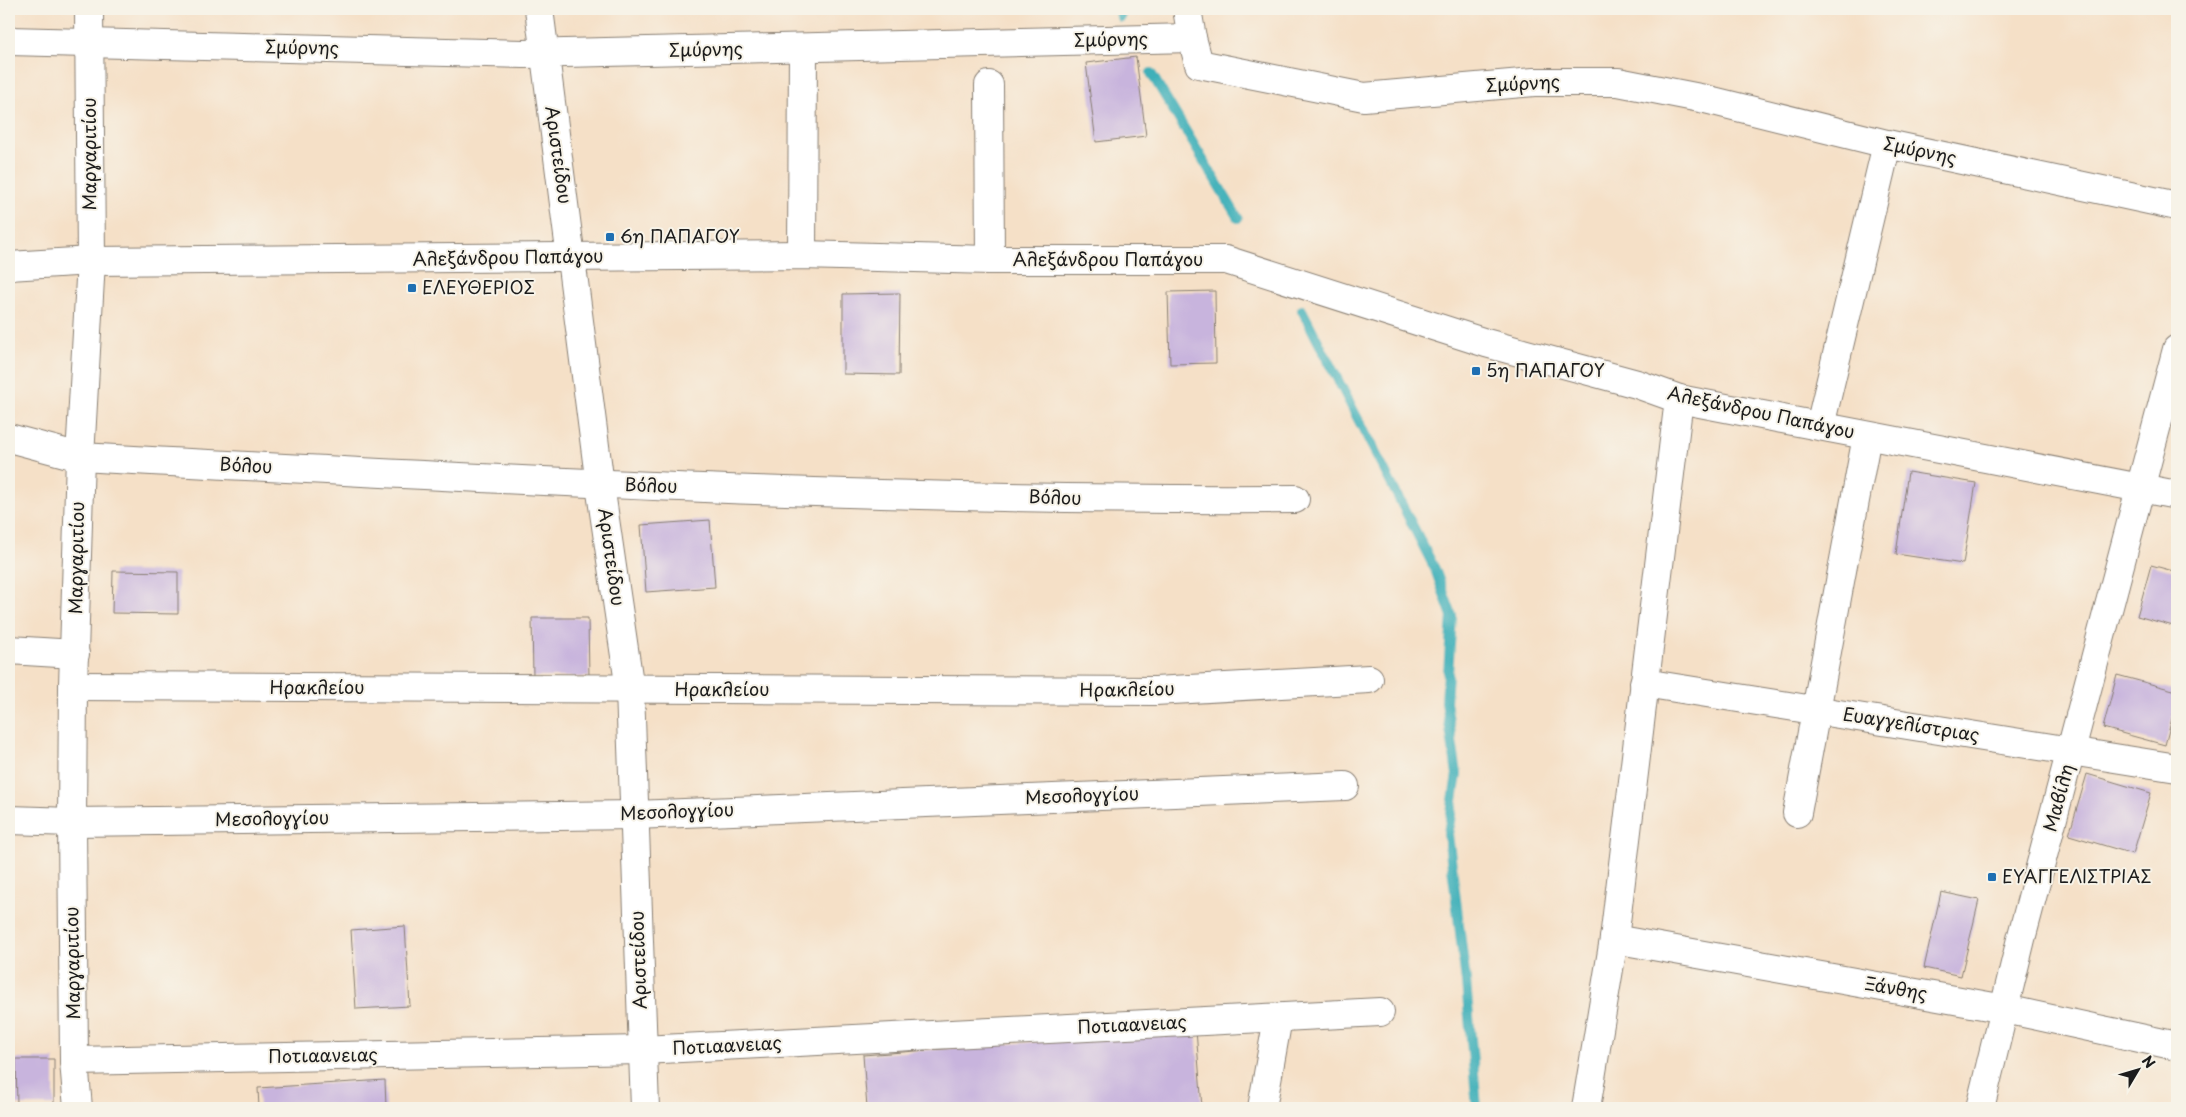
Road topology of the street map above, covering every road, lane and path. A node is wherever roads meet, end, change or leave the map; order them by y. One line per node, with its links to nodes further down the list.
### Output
1 (89, 9): 6 (street, Μαργαριτίου)
2 (539, 9): 8 (street, Αριστείδου)
3 (1187, 9): 4 (street)
4 (1192, 38): 7 (street, Σμύρνης); 10 (street, Σμύρνης)
5 (9, 41): 6 (street, Σμύρνης)
6 (90, 42): 8 (street, Σμύρνης); 15 (street, Μαργαριτίου)
7 (803, 48): 8 (street, Σμύρνης); 12 (street)
8 (544, 53): 13 (street, Αριστείδου)
9 (989, 85): 14 (street)
10 (1887, 144): 11 (street, Σμύρνης); 19 (street)
11 (2177, 206)
12 (802, 255): 13 (street, Αλεξάνδρου Παπάγου); 14 (street, Αλεξάνδρου Παπάγου)
13 (572, 257): 15 (street, Αλεξάνδρου Παπάγου); 23 (street, Αριστείδου)
14 (990, 260): 18 (street, Αλεξάνδρου Παπάγου)
15 (91, 261): 16 (street, Αλεξάνδρου Παπάγου); 22 (street, Μαργαριτίου)
16 (9, 266)
17 (2177, 349): 24 (street, Μαβίλη)
18 (1679, 398): 19 (street, Αλεξάνδρου Παπάγου); 30 (street)
19 (1820, 426): 20 (street, Αλεξάνδρου Παπάγου)
20 (1867, 436): 24 (street, Αλεξάνδρου Παπάγου); 33 (street)
21 (9, 438): 22 (street, Βόλου)
22 (80, 457): 23 (street, Βόλου); 28 (street, Μαργαριτίου)
23 (600, 485): 26 (street, Βόλου); 32 (street, Αριστείδου)
24 (2140, 487): 25 (street, Αλεξάνδρου Παπάγου); 34 (street, Μαβίλη)
25 (2177, 495)
26 (1295, 499)
27 (9, 650): 28 (street)
28 (75, 654): 31 (street, Μαργαριτίου)
29 (1369, 679): 32 (street, Ηρακλείου)
30 (1644, 683): 33 (street, Ευαγγελίστριας); 41 (street)
31 (73, 686): 32 (street, Ηρακλείου); 40 (street, Μαργαριτίου)
32 (630, 690): 38 (street, Αριστείδου)
33 (1816, 710): 34 (street, Ευαγγελίστριας); 37 (street)
34 (2071, 750): 35 (street, Ευαγγελίστριας); 42 (street, Μαβίλη)
35 (2177, 768)
36 (1345, 786): 38 (street, Μεσολογγίου)
37 (1797, 813)
38 (635, 815): 40 (street, Μεσολογγίου); 46 (street, Αριστείδου)
39 (9, 820): 40 (street, Μεσολογγίου)
40 (72, 822): 47 (street, Μαργαριτίου)
41 (1614, 939): 42 (street, Ξάνθης); 51 (street)
42 (2005, 1009): 45 (street, Ξάνθης); 52 (street, Μαβίλη)
43 (1380, 1012): 44 (street, Ποτιαανειας)
44 (1278, 1018): 46 (street, Ποτιαανειας); 50 (street)
45 (2177, 1046)
46 (642, 1050): 47 (street, Ποτιαανειας); 49 (street, Αριστείδου)
47 (74, 1061): 48 (street, Μαργαριτίου)
48 (78, 1108)
49 (645, 1108)
50 (1262, 1108)
51 (1586, 1108)
52 (1980, 1108)

